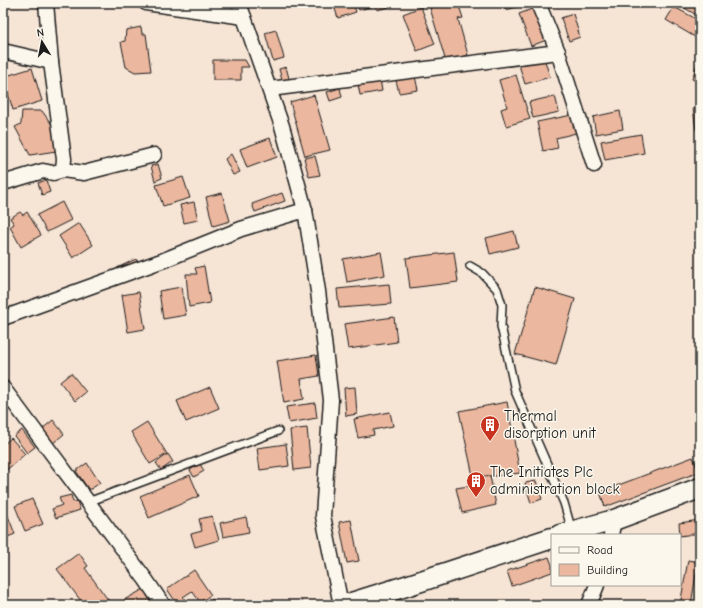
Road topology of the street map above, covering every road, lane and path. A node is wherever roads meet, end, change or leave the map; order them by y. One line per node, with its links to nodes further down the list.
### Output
1 (46, 3): 8 (street)
2 (146, 3): 5 (street)
3 (239, 3): 5 (street)
4 (538, 3): 7 (street)
5 (244, 17): 9 (street)
6 (3, 51): 8 (street)
7 (558, 52): 9 (street); 11 (street)
8 (51, 62): 12 (street)
9 (270, 89): 14 (street)
10 (154, 155): 12 (street)
11 (594, 165)
12 (63, 170): 13 (street)
13 (3, 183)
14 (305, 210): 16 (street); 26 (street)
15 (470, 266): 22 (lane)
16 (3, 318)
17 (3, 388): 20 (street)
18 (278, 430): 20 (lane)
19 (700, 488): 21 (street)
20 (88, 502): 25 (street)
21 (612, 527): 22 (street)
22 (566, 533)
23 (551, 538): 27 (street)
24 (597, 586): 28 (street)
25 (163, 605)
26 (341, 605)
27 (345, 605)
28 (589, 605)

